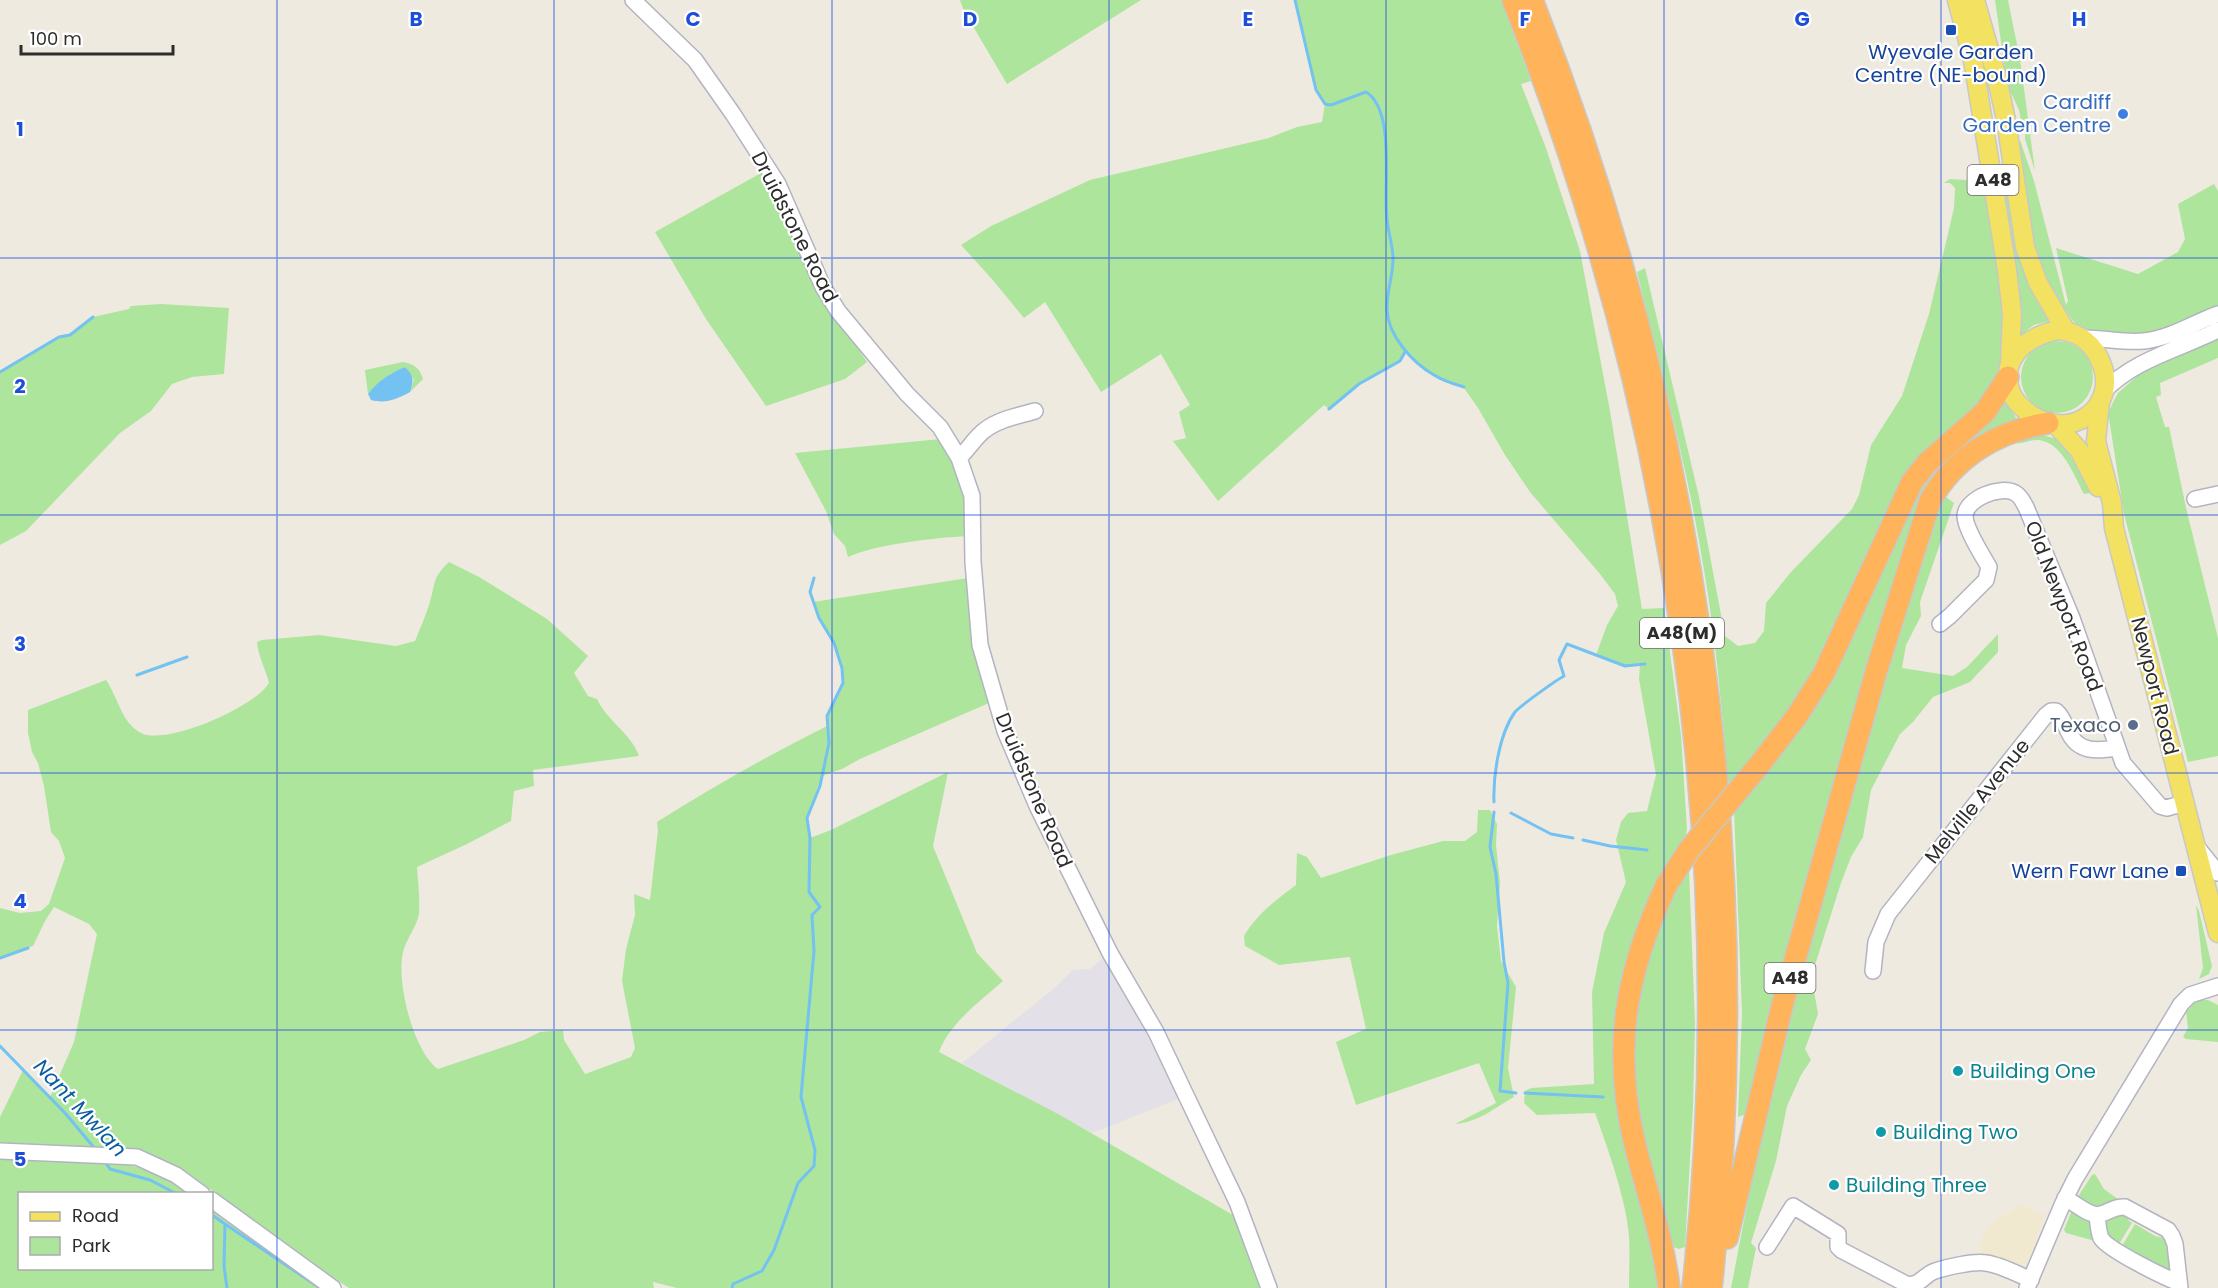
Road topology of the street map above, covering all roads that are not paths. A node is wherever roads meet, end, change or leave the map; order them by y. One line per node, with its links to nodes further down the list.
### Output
1 (633, 0): 14 (street, Druidstone Road)
2 (1513, 0): 37 (highway, A48(M))
3 (1532, 0): 38 (highway, A48(M))
4 (1957, 0): 10 (main road, A48)
5 (1975, 0): 8 (main road, A48)
6 (2218, 314): 9 (street)
7 (2218, 330): 11 (street)
8 (2066, 331): 9 (main road); 10 (main road)
9 (2084, 338): 11 (main road)
10 (2009, 370): 13 (main road); 36 (highway, bridge)
11 (2102, 396): 13 (main road); 17 (main road, Newport Road)
12 (1035, 411): 14 (street)
13 (2052, 424): 17 (main road, Newport Road); 39 (highway, A48)
14 (959, 458): 35 (street, Druidstone Road)
15 (2218, 494): 16 (street)
16 (2195, 499)
17 (2115, 528): 20 (main road, Newport Road)
18 (1940, 624): 19 (street, Old Newport Road)
19 (2117, 748): 20 (street, Old Newport Road); 24 (street, Melville Avenue)
20 (2184, 803): 21 (main road, Newport Road)
21 (2196, 845): 22 (street, Newport Road); 23 (main road, Newport Road)
22 (2218, 873)
23 (2218, 933)
24 (1873, 971)
25 (2218, 986): 28 (street)
26 (0, 1151): 27 (street)
27 (199, 1192)
28 (2066, 1198): 30 (street); 32 (street)
29 (213, 1201): 34 (street)
30 (2097, 1215): 33 (street); 33 (street)
31 (1767, 1247): 32 (street)
32 (2029, 1284)
33 (2179, 1285)
34 (333, 1288)
35 (1269, 1288)
36 (1669, 1288)
37 (1693, 1288)
38 (1711, 1288)
39 (1717, 1288)

